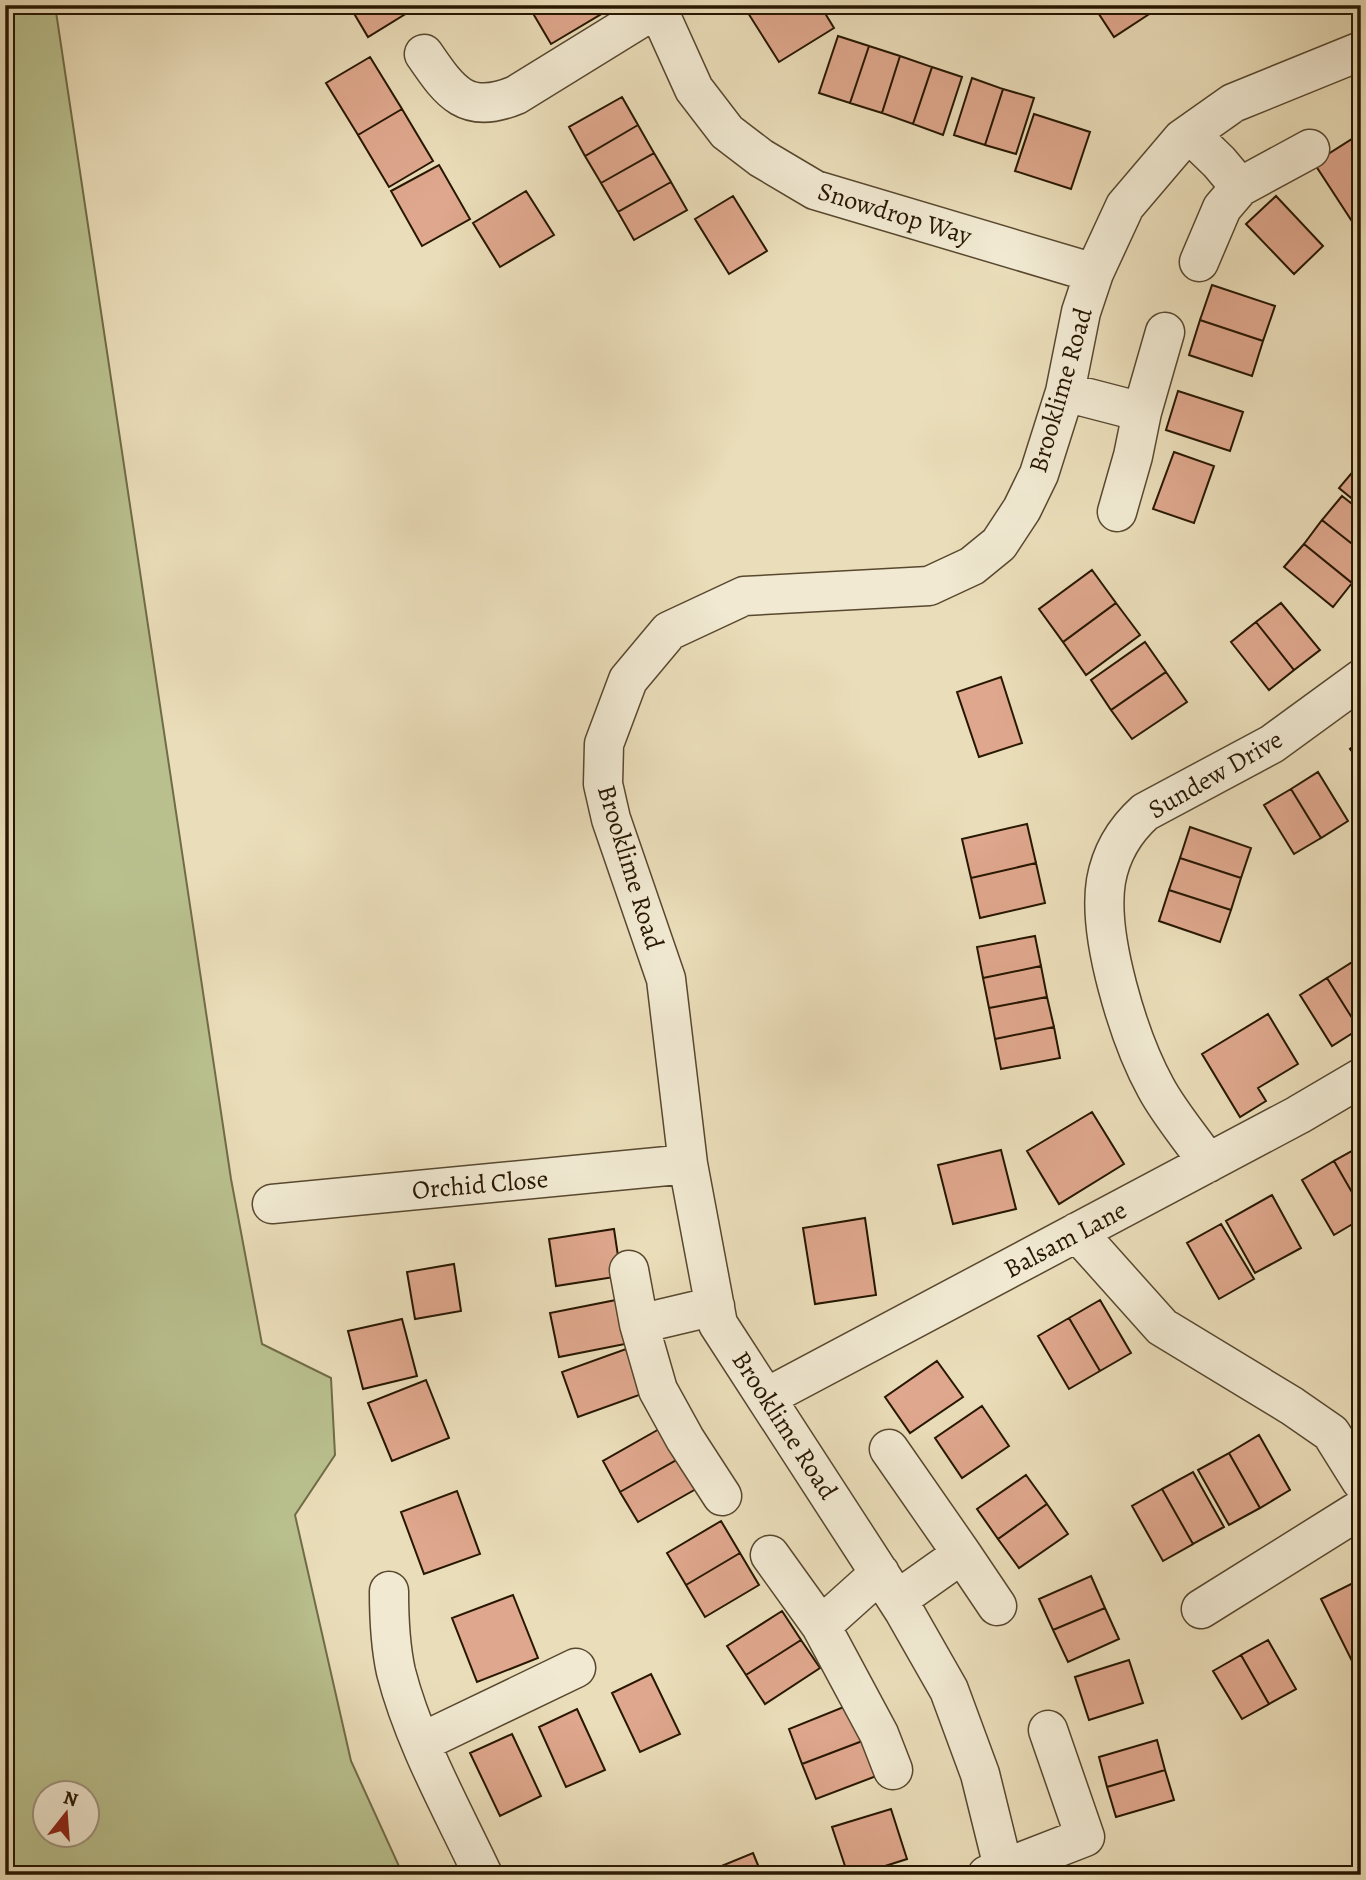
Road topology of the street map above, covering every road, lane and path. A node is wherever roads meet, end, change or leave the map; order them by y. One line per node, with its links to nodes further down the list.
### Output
1 (657, 7): 3 (street); 8 (street, Snowdrop Way)
2 (1361, 51): 4 (street, Brooklime Road)
3 (424, 54)
4 (1189, 134): 6 (street); 8 (street, Brooklime Road)
5 (1310, 149): 6 (street)
6 (1240, 187): 7 (street)
7 (1199, 262)
8 (1094, 273): 10 (street, Brooklime Road)
9 (1165, 332): 11 (street)
10 (1065, 392): 11 (street); 16 (street, Brooklime Road)
11 (1142, 412): 12 (street)
12 (1117, 512)
13 (1361, 679): 15 (street, Sundew Drive)
14 (1361, 1078): 15 (street, Balsam Lane)
15 (1208, 1163): 18 (street, Balsam Lane)
16 (688, 1164): 17 (street, Orchid Close); 20 (street, Brooklime Road)
17 (272, 1204)
18 (1077, 1232): 22 (street, Balsam Lane); 24 (street)
19 (629, 1270): 21 (street)
20 (715, 1306): 21 (street); 22 (street, Brooklime Road)
21 (639, 1324): 25 (street)
22 (767, 1397): 29 (street, Brooklime Road)
23 (889, 1449): 27 (street)
24 (1361, 1481)
25 (722, 1496)
26 (1361, 1509): 32 (street)
27 (962, 1554): 29 (street); 31 (street)
28 (771, 1555): 33 (street)
29 (889, 1586): 33 (street); 38 (street, Brooklime Road)
30 (390, 1591): 36 (street)
31 (997, 1606)
32 (1200, 1609)
33 (821, 1626): 37 (street)
34 (576, 1668): 36 (street)
35 (1048, 1730): 38 (street)
36 (422, 1742): 39 (street)
37 (892, 1770)
38 (998, 1873)
39 (483, 1875)

